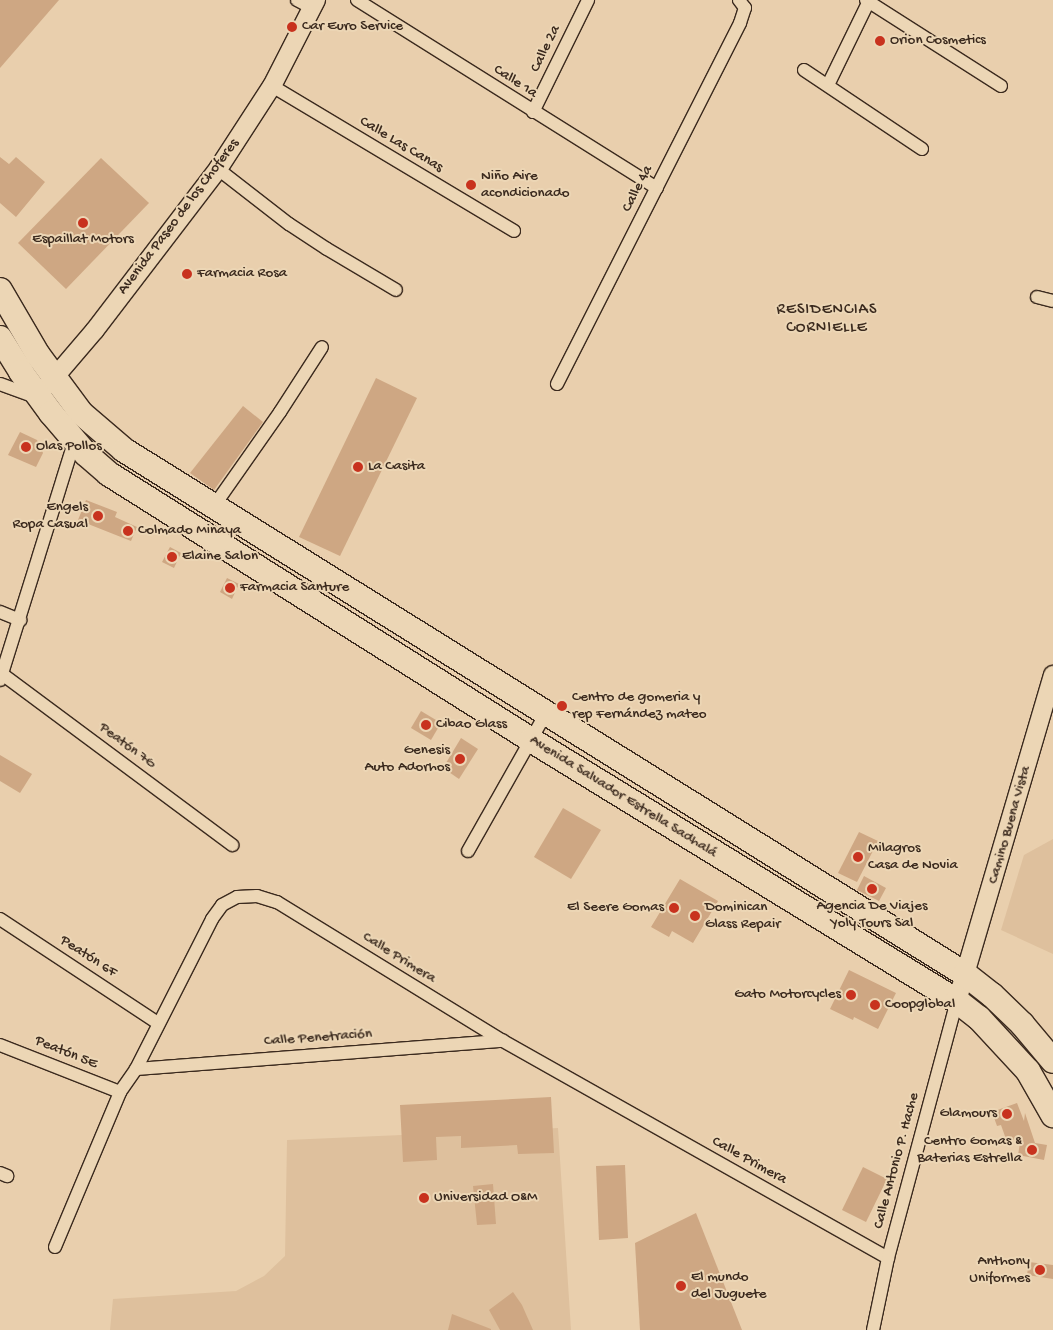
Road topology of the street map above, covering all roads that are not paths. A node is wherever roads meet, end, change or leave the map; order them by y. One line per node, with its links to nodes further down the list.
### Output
1 (357, 0): 10 (street, Calle 1a)
2 (588, 0): 10 (street, Calle 2a)
3 (867, 1): 7 (street); 9 (street)
4 (308, 3): 8 (street, Avenida Paseo de los Choferes)
5 (742, 4): 13 (street, Calle 4a)
6 (804, 70): 7 (street)
7 (828, 85): 11 (street)
8 (272, 86): 12 (street, Avenida Paseo de los Choferes); 14 (street, Calle Las Canas)
9 (1001, 86)
10 (533, 112): 13 (street, Calle 1a)
11 (922, 149)
12 (218, 169): 16 (street); 21 (street, Avenida Paseo de los Choferes)
13 (657, 188): 23 (street, Calle 4a)
14 (514, 231)
15 (0, 290): 21 (highway, Avenida Salvador Estrella Sadhalá)
16 (396, 290)
17 (1036, 297): 18 (street)
18 (1053, 301)
19 (0, 338): 24 (highway, Avenida Salvador Estrella Sadhalá)
20 (322, 347): 27 (street)
21 (55, 377): 24 (street, Avenida Paseo de los Choferes); 25 (highway, Avenida Salvador Estrella Sadhalá)
22 (0, 384): 24 (street)
23 (556, 384)
24 (41, 398): 26 (highway, Avenida Salvador Estrella Sadhalá)
25 (81, 413): 26 (street); 27 (highway, Avenida Salvador Estrella Sadhalá)
26 (75, 440): 29 (street); 33 (highway, Avenida Salvador Estrella Sadhalá)
27 (214, 506): 32 (highway, Avenida Salvador Estrella Sadhalá)
28 (0, 612): 29 (street)
29 (20, 620): 30 (street)
30 (1, 677): 34 (street, Peatón 7G)
31 (1051, 683): 37 (street, Camino Buena Vista)
32 (546, 713): 33 (street); 37 (highway, Avenida Salvador Estrella Sadhalá)
33 (531, 740): 35 (street); 38 (highway, Avenida Salvador Estrella Sadhalá)
34 (232, 845)
35 (468, 851)
36 (0, 919): 39 (street, Peatón 6F)
37 (965, 974): 38 (street, Camino Buena Vista); 42 (highway, Avenida Salvador Estrella Sadhalá)
38 (957, 1001): 45 (highway, Avenida Salvador Estrella Sadhalá); 47 (street, Calle Antonio P. Hache)
39 (158, 1023): 40 (street, Calle Primera); 43 (street, Calle Primera)
40 (503, 1040): 43 (street, Calle Penetración); 47 (street, Calle Primera)
41 (0, 1045): 44 (street, Peatón 5E)
42 (1053, 1060)
43 (136, 1069): 44 (street, Calle Primera)
44 (120, 1092): 46 (street, Calle Primera)
45 (1053, 1115)
46 (55, 1247)
47 (888, 1258): 48 (street, Calle Antonio P. Hache)
48 (873, 1330)

